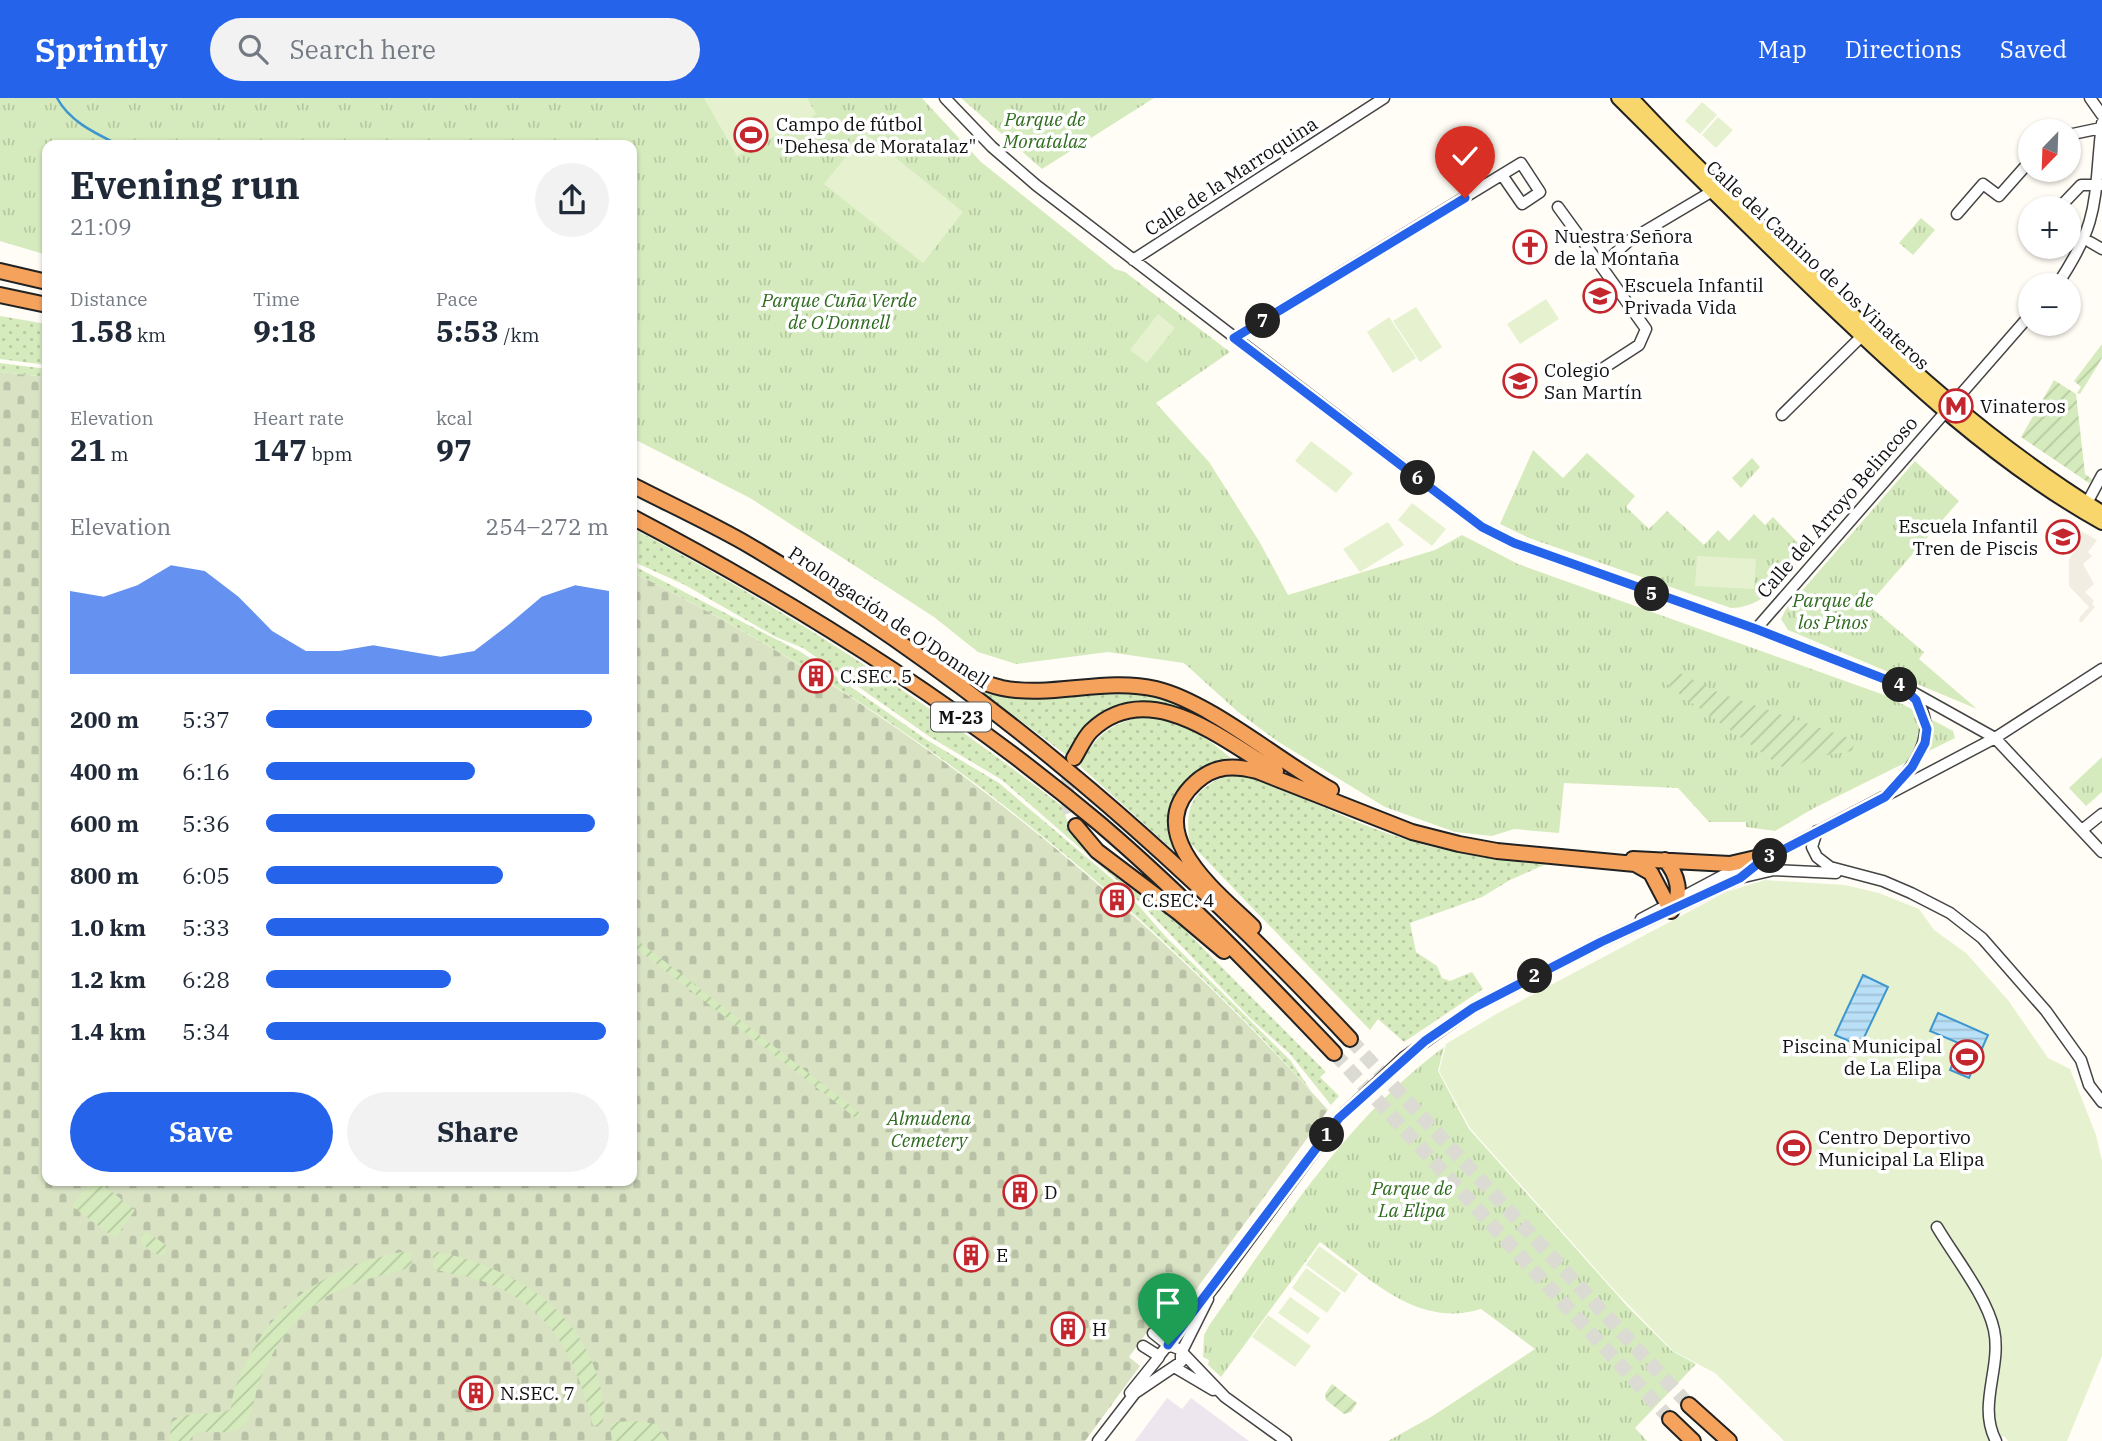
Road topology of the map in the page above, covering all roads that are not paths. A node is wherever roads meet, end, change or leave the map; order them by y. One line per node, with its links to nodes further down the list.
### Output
1 (945, 98): 18 (street)
2 (1384, 98): 18 (street, Calle de la Marroquina)
3 (1618, 98): 12 (main road, Calle del Camino de los Vinateros)
4 (1632, 98): 12 (main road, Calle del Camino de los Vinateros)
5 (2091, 98): 6 (street)
6 (2102, 115)
7 (2102, 125): 8 (street); 11 (street)
8 (2081, 131)
9 (2018, 174): 15 (street)
10 (1502, 175): 10 (street); 29 (street)
11 (2101, 185): 13 (street); 16 (street)
12 (1715, 189): 19 (street); 28 (main road, Calle del Camino de los Vinateros)
13 (2070, 196)
14 (1558, 207): 19 (street)
15 (1957, 214)
16 (2090, 242): 17 (street); 21 (street)
17 (2102, 249)
18 (1133, 260): 29 (street)
19 (1601, 266): 30 (street)
20 (0, 271): 22 (highway)
21 (2066, 273)
22 (42, 281)
23 (0, 295): 25 (highway)
24 (0, 304): 26 (highway)
25 (42, 304)
26 (42, 312)
27 (2018, 329): 31 (street, Calle del Arroyo Belincoso)
28 (1865, 333): 31 (main road, Calle del Camino de los Vinateros); 32 (street)
29 (1234, 338): 39 (street)
30 (1602, 369)
31 (1948, 408): 35 (main road, Calle del Camino de los Vinateros); 38 (main road, Calle del Camino de los Vinateros); 39 (street, Calle del Arroyo Belincoso)
32 (1782, 415)
33 (2102, 475): 35 (street)
34 (637, 488): 40 (highway, Prolongación de O'Donnell / M-23)
35 (2087, 503): 36 (main road, Calle del Camino de los Vinateros)
36 (2102, 512)
37 (637, 520): 63 (highway, M-23)
38 (2102, 523)
39 (1756, 629): 43 (street)
40 (888, 635): 49 (highway); 64 (highway, Prolongación de O'Donnell / M-23)
41 (2099, 671): 42 (street); 44 (street)
42 (2102, 684)
43 (1900, 685): 44 (street); 47 (street)
44 (1995, 738): 47 (street); 51 (street)
45 (1074, 758): 46 (highway)
46 (1308, 789): 49 (highway); 64 (highway)
47 (1885, 797): 52 (street)
48 (2102, 814): 51 (street)
49 (1377, 819): 54 (highway)
50 (1076, 826): 63 (highway)
51 (2082, 830): 53 (street)
52 (1817, 831): 55 (street); 56 (street)
53 (2102, 852)
54 (1543, 855): 57 (highway); 62 (highway)
55 (1773, 855): 57 (highway); 58 (street)
56 (1816, 856): 59 (street); 60 (street)
57 (1665, 860): 62 (highway)
58 (1760, 862): 61 (street); 62 (street)
59 (1807, 871): 60 (street); 61 (street)
60 (1854, 874): 67 (street)
61 (1740, 878): 62 (street)
62 (1672, 904): 69 (street)
63 (1252, 968): 66 (highway, M-23)
64 (1295, 980): 65 (highway, Prolongación de O'Donnell / M-23)
65 (1350, 1039)
66 (1334, 1054)
67 (2102, 1102)
68 (1937, 1227): 84 (street)
69 (1215, 1286): 71 (street); 73 (street)
70 (1153, 1333): 71 (street)
71 (1168, 1345): 73 (street); 74 (street)
72 (1143, 1346): 74 (street)
73 (1181, 1353): 75 (street); 76 (street)
74 (1159, 1357): 75 (street); 78 (street)
75 (1172, 1368): 76 (street); 78 (street)
76 (1225, 1397): 81 (street)
77 (1689, 1405): 83 (highway)
78 (1119, 1411): 80 (street)
79 (1670, 1419): 82 (highway)
80 (1098, 1441)
81 (1286, 1441)
82 (1693, 1441)
83 (1729, 1441)
84 (1996, 1441)

